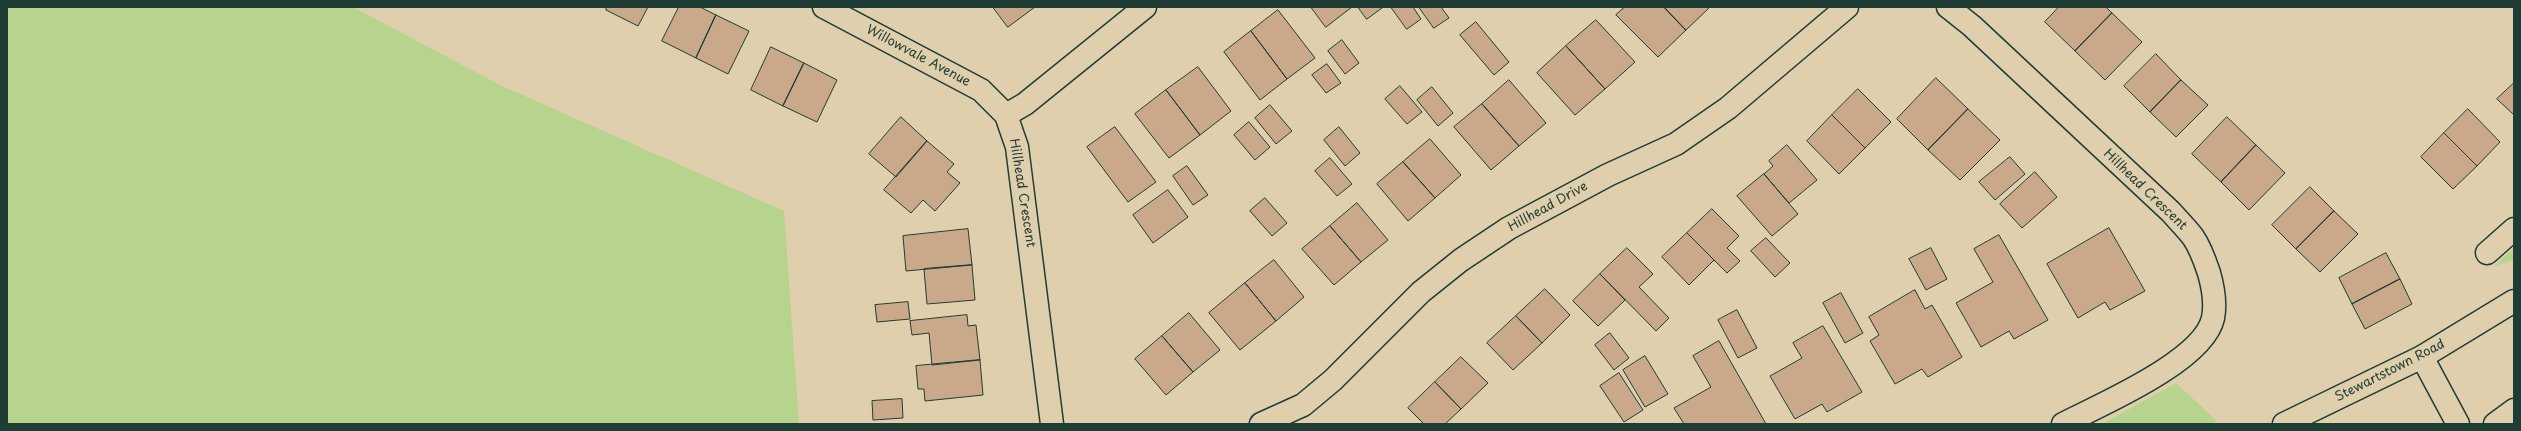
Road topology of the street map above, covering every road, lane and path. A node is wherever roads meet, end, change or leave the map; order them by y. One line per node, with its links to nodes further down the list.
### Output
1 (824, 7): 5 (street, Willowvale Avenue)
2 (1145, 7): 5 (street)
3 (1847, 7): 12 (street, Hillhead Drive)
4 (1948, 7): 13 (street, Hillhead Crescent)
5 (1006, 115): 11 (street, Hillhead Crescent)
6 (2514, 229): 7 (street)
7 (2487, 253)
8 (2514, 301): 9 (street, Stewartstown Road)
9 (2422, 357): 14 (street, Stewartstown Road); 15 (street)
10 (2514, 410): 16 (street)
11 (1052, 424)
12 (1261, 424)
13 (2063, 424)
14 (2284, 424)
15 (2458, 424)
16 (2495, 424)

